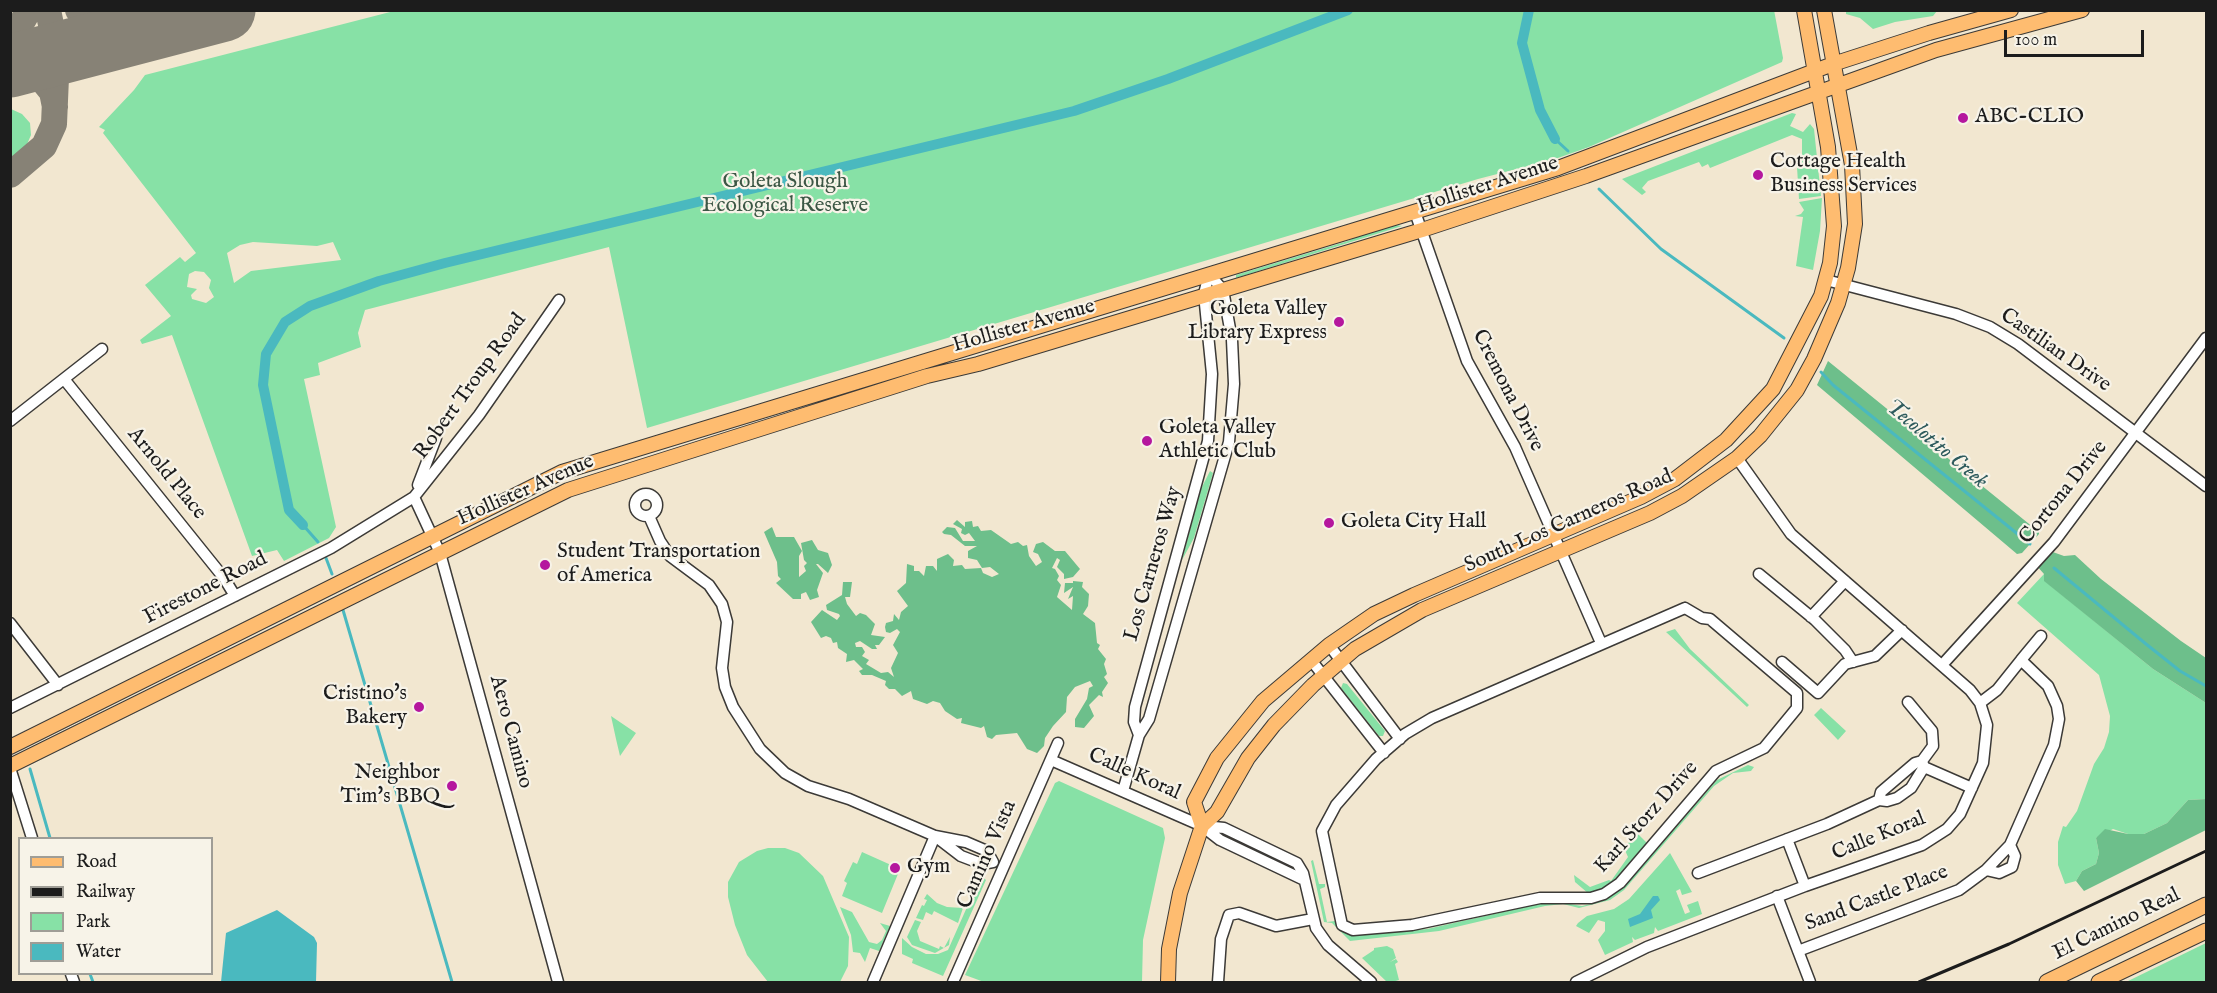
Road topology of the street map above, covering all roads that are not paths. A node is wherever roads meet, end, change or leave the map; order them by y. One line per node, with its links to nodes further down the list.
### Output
1 (1804, 10): 6 (main road, South Los Carneros Road)
2 (1824, 10): 5 (main road, South Los Carneros Road)
3 (2082, 10): 7 (main road, Hollister Avenue)
4 (2009, 11): 5 (main road, Hollister Avenue)
5 (1833, 64): 6 (main road, Hollister Avenue); 7 (main road, South Los Carneros Road)
6 (1813, 72): 8 (main road, South Los Carneros Road); 9 (main road, Hollister Avenue)
7 (1837, 84): 8 (main road, Hollister Avenue); 13 (main road, South Los Carneros Road)
8 (1817, 92): 10 (main road, Hollister Avenue); 12 (main road, South Los Carneros Road)
9 (1415, 212): 10 (street, Cremona Drive); 11 (main road, Hollister Avenue)
10 (1422, 230): 14 (main road, Hollister Avenue); 27 (street, Cremona Drive)
11 (1209, 274): 14 (street); 15 (street, Los Carneros Way); 28 (main road, Hollister Avenue)
12 (1826, 280): 13 (street, Castilian Drive); 27 (main road, South Los Carneros Road)
13 (1843, 285): 21 (street, Castilian Drive); 23 (main road, South Los Carneros Road)
14 (1223, 290): 15 (main road, Hollister Avenue); 33 (street, Los Carneros Way)
15 (1204, 294): 30 (main road, Hollister Avenue); 31 (street, Los Carneros Way)
16 (559, 300): 25 (street, Robert Troup Road)
17 (2206, 338): 21 (street, Cortona Drive)
18 (102, 349): 19 (street)
19 (64, 379): 20 (street); 35 (street, Arnold Place)
20 (10, 421)
21 (2136, 433): 24 (street, Castilian Drive); 47 (street, Cortona Drive)
22 (436, 438): 25 (street)
23 (1737, 458): 29 (main road, South Los Carneros Road); 34 (street)
24 (2206, 486)
25 (414, 497): 28 (street, Aero Camino); 35 (street, Firestone Road)
26 (649, 516): 65 (street)
27 (1554, 534): 29 (street, Cremona Drive); 41 (main road, South Los Carneros Road)
28 (433, 536): 30 (street, Aero Camino); 56 (main road, Hollister Avenue)
29 (1562, 550): 40 (street, Cremona Drive); 43 (main road, South Los Carneros Road)
30 (440, 553): 60 (main road, Hollister Avenue); 78 (street, Aero Camino)
31 (1170, 573): 33 (street); 53 (street, Los Carneros Way)
32 (1759, 574): 36 (street)
33 (1188, 578): 53 (street, Los Carneros Way)
34 (1845, 581): 36 (street); 38 (street)
35 (235, 596): 49 (street, Firestone Road)
36 (1811, 617): 46 (street)
37 (10, 623): 49 (street)
38 (1902, 630): 46 (street); 47 (street)
39 (2041, 636): 44 (street)
40 (1601, 643): 54 (street, Karl Storz Drive); 57 (street, Karl Storz Drive)
41 (1329, 645): 42 (main road, South Los Carneros Road); 43 (street)
42 (1311, 660): 48 (street); 64 (main road, South Los Carneros Road)
43 (1341, 660): 48 (main road, South Los Carneros Road); 54 (street)
44 (2021, 660): 51 (street); 68 (street, Sand Castle Place)
45 (1782, 662): 46 (street)
46 (1853, 662)
47 (1942, 665): 51 (street)
48 (1323, 675): 57 (street); 64 (main road, South Los Carneros Road)
49 (58, 685): 52 (street, Firestone Road)
50 (1908, 702): 59 (street)
51 (1980, 703): 61 (street, Calle Koral)
52 (10, 708)
53 (1138, 735): 62 (street, Los Carneros Way)
54 (1400, 739): 57 (street, Karl Storz Drive)
55 (1058, 743): 58 (street, Camino Vista)
56 (10, 747)
57 (1384, 753)
58 (1051, 760): 62 (street, Calle Koral); 69 (street, Camino Vista)
59 (1923, 764): 61 (street); 63 (street); 63 (street)
60 (10, 767): 66 (street)
61 (1972, 788): 72 (street, Calle Koral)
62 (1123, 791): 64 (street, Calle Koral)
63 (1879, 800): 67 (street)
64 (1202, 826): 75 (street, Calle Koral); 81 (main road, South Los Carneros Road)
65 (935, 836): 69 (street); 79 (street)
66 (32, 837)
67 (1787, 839): 71 (street); 72 (street)
68 (2010, 845): 70 (street, Sand Castle Place); 70 (street)
69 (998, 865): 80 (street, Camino Vista)
70 (1986, 870): 77 (street, Sand Castle Place)
71 (1698, 873)
72 (1805, 886): 73 (street, Calle Koral)
73 (1777, 896): 77 (street, Sand Castle Place); 84 (street, Calle Koral)
74 (2206, 904): 86 (highway, El Camino Real)
75 (1313, 919): 82 (street); 83 (street, Calle Koral)
76 (2206, 930): 87 (highway, El Camino Real)
77 (1798, 951): 85 (street, Sand Castle Place)
78 (558, 982)
79 (873, 982)
80 (953, 982)
81 (1168, 982)
82 (1218, 982)
83 (1371, 982)
84 (1576, 982)
85 (1810, 982)
86 (2047, 982)
87 (2099, 982)

